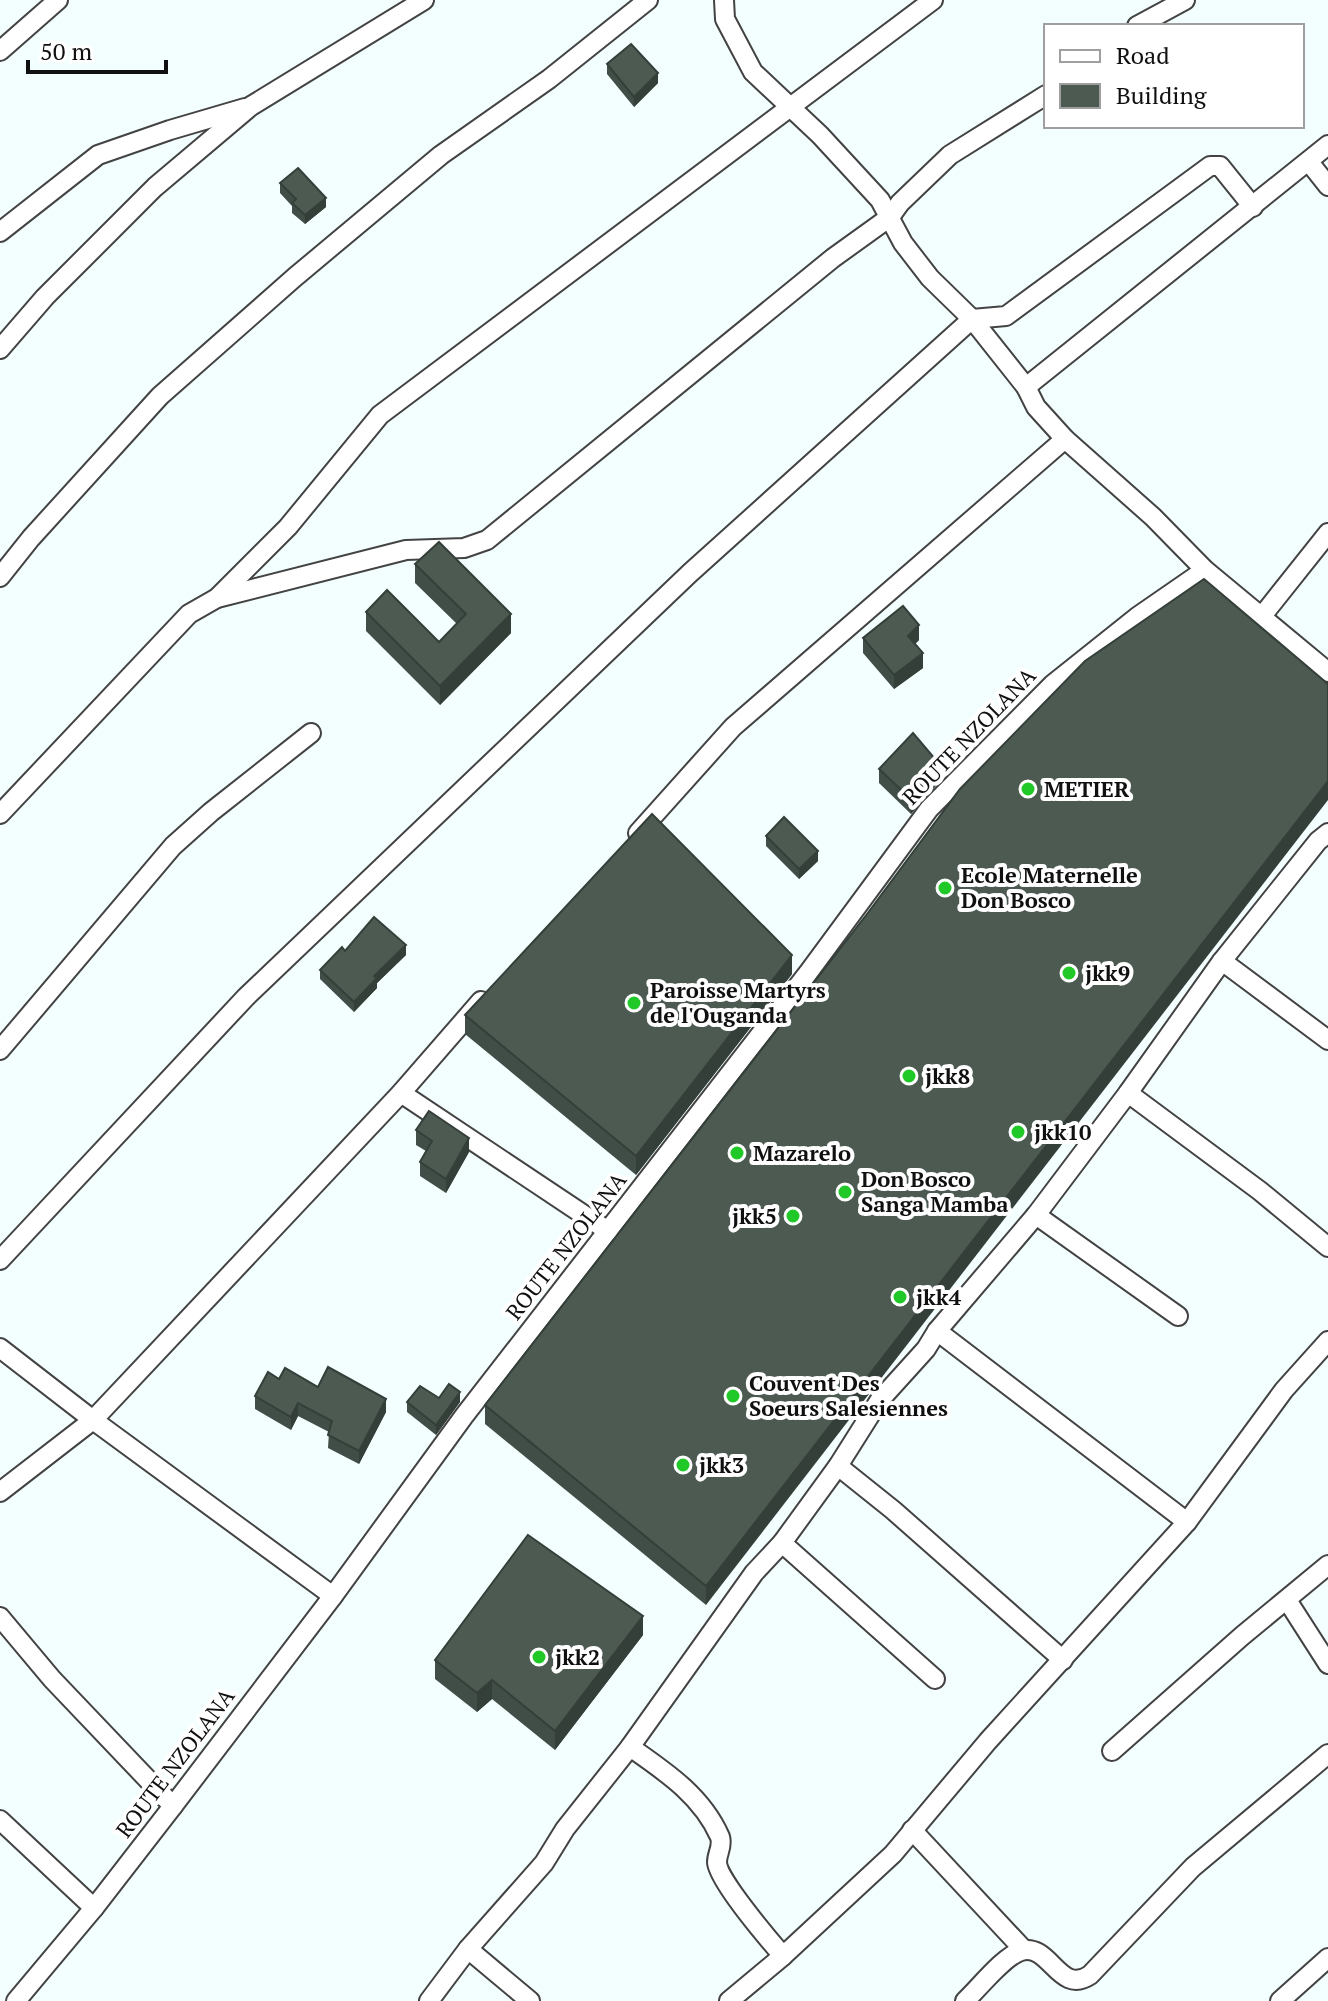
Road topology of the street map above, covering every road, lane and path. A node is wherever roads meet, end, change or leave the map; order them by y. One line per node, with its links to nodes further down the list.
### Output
1 (58, 0): 8 (street)
2 (424, 0): 10 (street)
3 (648, 0): 24 (street)
4 (724, 0): 11 (street)
5 (933, 0): 11 (street)
6 (1185, 0): 7 (street)
7 (1141, 24)
8 (0, 51)
9 (1044, 96): 16 (street)
10 (251, 106): 17 (street); 19 (street)
11 (788, 107): 16 (street); 25 (street)
12 (1328, 145): 13 (street)
13 (1309, 162): 14 (street); 15 (street)
14 (1328, 186)
15 (1253, 207): 18 (street); 20 (street)
16 (890, 217): 18 (street); 25 (street)
17 (0, 232)
18 (972, 319): 20 (street); 41 (street)
19 (0, 349)
20 (1026, 387): 21 (street)
21 (1065, 439): 23 (street); 31 (street)
22 (1328, 533): 26 (street)
23 (1205, 570): 26 (street); 39 (street, ROUTE NZOLANA)
24 (0, 577)
25 (217, 598): 29 (street)
26 (1262, 616): 27 (street)
27 (1328, 672)
28 (311, 733): 35 (street)
29 (0, 814)
30 (1325, 841): 32 (street)
31 (621, 851)
32 (1222, 961): 34 (street); 37 (street)
33 (495, 985): 36 (street)
34 (1328, 1040)
35 (0, 1050)
36 (401, 1093): 39 (street); 46 (street)
37 (1128, 1093): 38 (street); 40 (street)
38 (1036, 1215): 42 (street); 43 (street)
39 (608, 1231): 52 (street, ROUTE NZOLANA)
40 (1328, 1247)
41 (0, 1260)
42 (1178, 1316)
43 (937, 1331): 47 (street); 49 (street)
44 (1328, 1341): 49 (street)
45 (0, 1348): 46 (street)
46 (93, 1420): 48 (street); 52 (street)
47 (838, 1466): 50 (street); 55 (street)
48 (0, 1492)
49 (1187, 1522): 55 (street)
50 (782, 1543): 57 (street); 58 (street)
51 (1328, 1565): 53 (street)
52 (333, 1596): 61 (street, ROUTE NZOLANA)
53 (1287, 1600): 56 (street); 59 (street)
54 (0, 1617): 61 (street)
55 (1063, 1660): 63 (street)
56 (1328, 1664)
57 (935, 1679)
58 (630, 1747): 65 (street); 67 (street)
59 (1112, 1751)
60 (1328, 1754): 66 (street)
61 (173, 1806): 64 (street, ROUTE NZOLANA)
62 (0, 1820): 64 (street)
63 (912, 1830): 66 (street); 67 (street)
64 (94, 1908): 69 (street, ROUTE NZOLANA)
65 (468, 1949): 70 (street); 71 (street)
66 (1024, 1950): 73 (street)
67 (783, 1956): 72 (street)
68 (1328, 1958): 74 (street)
69 (16, 2001)
70 (429, 2001)
71 (530, 2001)
72 (729, 2001)
73 (965, 2001)
74 (1280, 2001)

